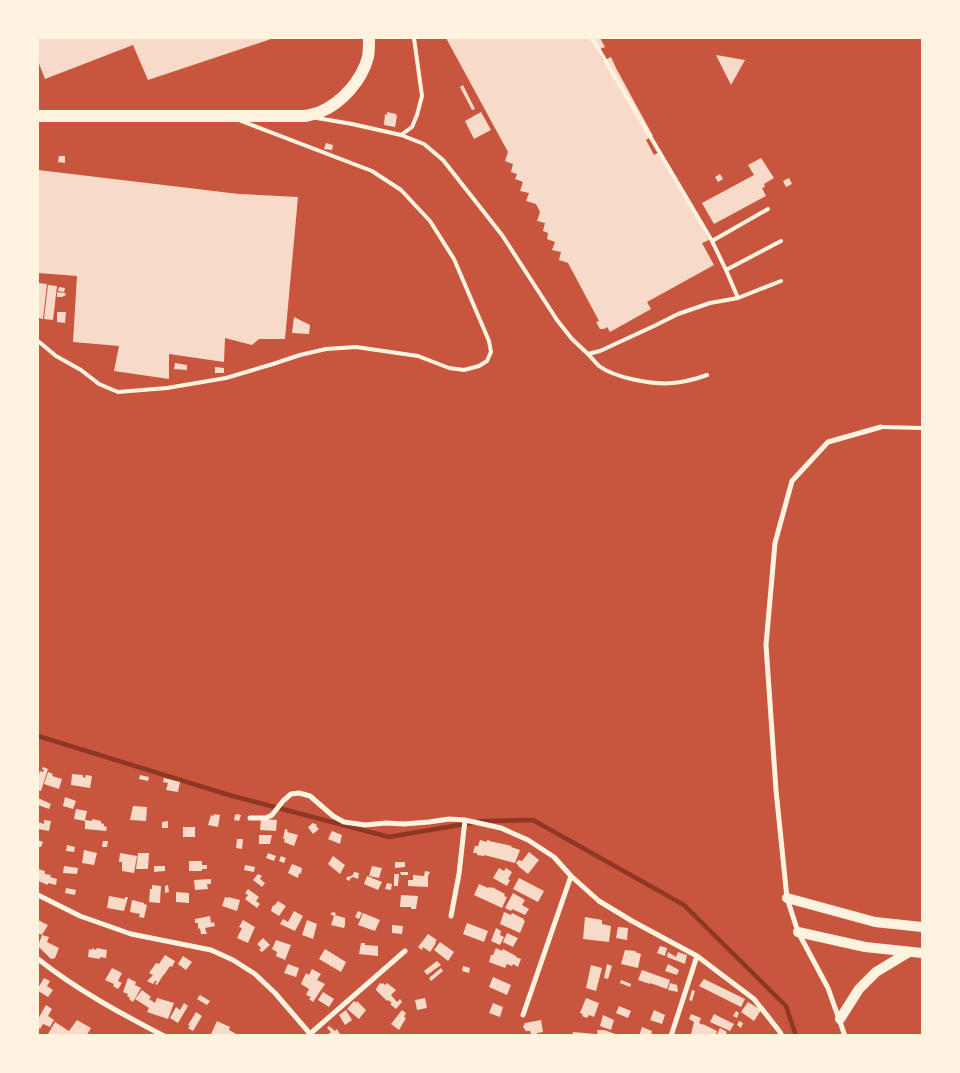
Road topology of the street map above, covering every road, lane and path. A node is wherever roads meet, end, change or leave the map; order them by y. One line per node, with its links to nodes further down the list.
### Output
1 (369, 38): 6 (main road)
2 (414, 38): 7 (lane)
3 (592, 38): 9 (lane)
4 (38, 116): 5 (main road)
5 (228, 116): 6 (main road); 14 (lane)
6 (304, 116): 7 (lane)
7 (401, 135): 15 (lane)
8 (768, 209): 9 (lane)
9 (712, 241): 11 (lane)
10 (780, 241): 11 (lane)
11 (726, 270): 13 (lane)
12 (781, 281): 13 (lane)
13 (738, 298): 15 (lane)
14 (38, 341)
15 (588, 354): 16 (lane)
16 (707, 375)
17 (881, 427): 18 (lane); 23 (street)
18 (922, 428)
19 (250, 818): 20 (street)
20 (465, 820): 21 (street); 24 (street)
21 (570, 876): 30 (street); 32 (street)
22 (38, 895): 34 (street)
23 (788, 898): 25 (main road); 26 (street)
24 (451, 916)
25 (922, 927)
26 (798, 932): 28 (main road); 33 (street)
27 (405, 951): 34 (street)
28 (909, 952): 29 (main road); 33 (main road)
29 (922, 953)
30 (697, 956): 36 (street); 37 (street)
31 (38, 959): 35 (street)
32 (523, 1015)
33 (840, 1019): 38 (street)
34 (312, 1034)
35 (164, 1036)
36 (671, 1036)
37 (782, 1036)
38 (845, 1036)

